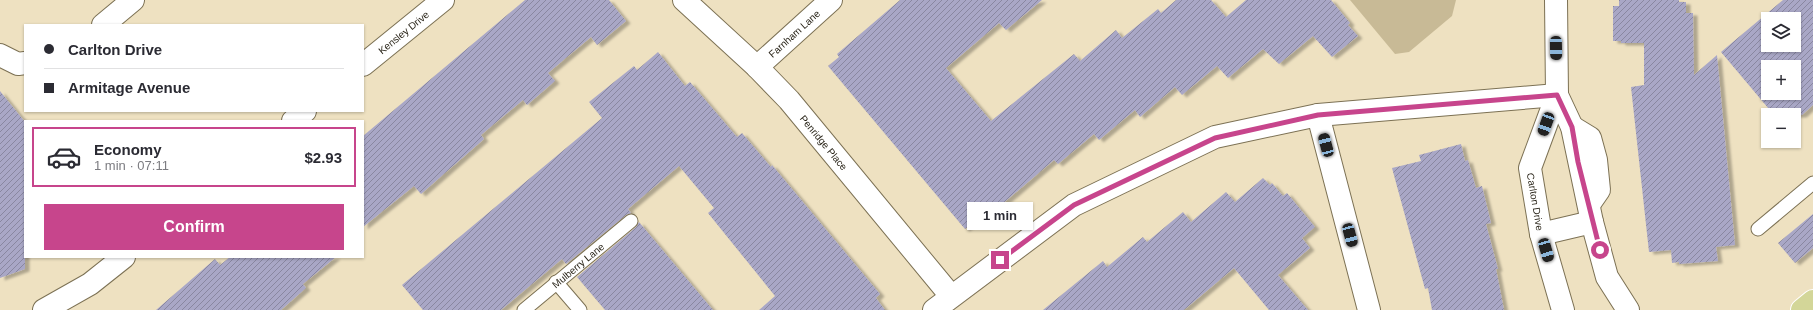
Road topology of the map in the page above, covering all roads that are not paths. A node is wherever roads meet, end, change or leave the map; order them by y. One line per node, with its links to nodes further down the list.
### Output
1 (133, 0): 6 (street)
2 (443, 0): 9 (street, Kensley Drive)
3 (684, 0): 10 (street, Penridge Place)
4 (832, 0): 10 (street, Farnham Lane)
5 (1556, 0): 11 (street, Carlton Drive)
6 (104, 24)
7 (0, 54): 8 (street)
8 (24, 63)
9 (364, 64)
10 (757, 67): 22 (street, Penridge Place)
11 (1557, 95): 13 (street); 16 (street, Carlton Drive); 19 (street, Carlton Drive)
12 (304, 112): 14 (street)
13 (1318, 115): 22 (street); 28 (street)
14 (294, 120)
15 (1813, 183): 18 (lane)
16 (1590, 213): 19 (street); 30 (street, Carlton Drive)
17 (631, 221): 21 (lane, Mulberry Lane)
18 (1758, 229)
19 (1541, 234): 29 (street, Carlton Drive)
20 (123, 258): 24 (street)
21 (556, 282): 25 (lane, Mulberry Lane); 26 (lane)
22 (951, 296): 27 (street)
23 (1813, 301): 31 (main road)
24 (44, 310)
25 (524, 310)
26 (580, 310)
27 (934, 310)
28 (1369, 310)
29 (1563, 310)
30 (1628, 310)
31 (1802, 310)

